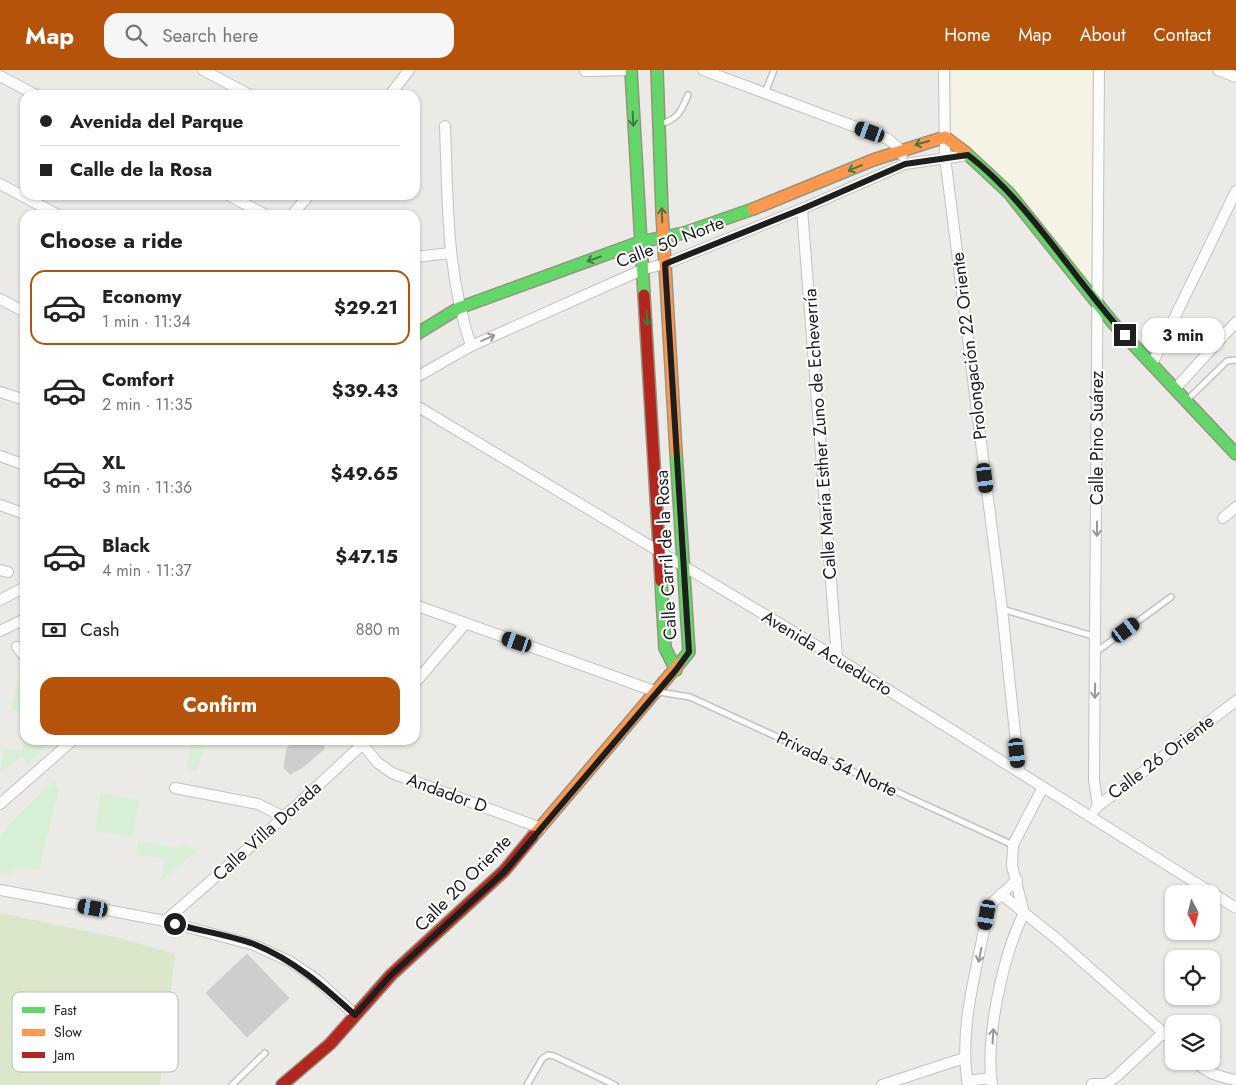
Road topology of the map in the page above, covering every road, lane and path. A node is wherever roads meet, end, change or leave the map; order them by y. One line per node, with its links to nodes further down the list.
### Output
1 (203, 70): 11 (street)
2 (409, 70): 16 (street)
3 (629, 70): 10 (street); 37 (main road, Calle Carril de la Rosa, one-way to 37)
4 (657, 70): 19 (main road, Calle Carril de la Rosa)
5 (706, 70): 17 (street)
6 (774, 70): 17 (lane)
7 (944, 70): 21 (street, Prolongación 22 Oriente)
8 (1099, 70): 43 (street, Calle Pino Suárez)
9 (1218, 70): 13 (street)
10 (585, 71)
11 (217, 73): 15 (street)
12 (0, 76): 14 (street)
13 (1236, 78)
14 (27, 90)
15 (242, 90)
16 (394, 90)
17 (765, 93): 22 (street)
18 (688, 95): 19 (lane)
19 (659, 124): 36 (main road, Calle Carril de la Rosa, one-way to 19)
20 (444, 126): 38 (street)
21 (945, 137): 22 (main road, Calle 50 Norte, one-way to 22); 23 (main road); 24 (street, Prolongación 22 Oriente)
22 (900, 149): 25 (street); 36 (main road, Calle 50 Norte, one-way to 36)
23 (968, 155): 24 (street, Calle 50 Norte); 43 (main road)
24 (945, 157): 25 (street, Calle 50 Norte); 70 (street, Prolongación 22 Oriente)
25 (905, 164): 32 (street, Calle 50 Norte)
26 (0, 184): 28 (street)
27 (1236, 191): 50 (street)
28 (20, 195)
29 (30, 200): 33 (street)
30 (238, 200): 34 (street)
31 (305, 200): 35 (street)
32 (802, 209): 40 (street, Calle 50 Norte); 78 (street, Calle María Esther Zuno de Echeverría)
33 (49, 210)
34 (256, 210)
35 (296, 210)
36 (663, 240): 37 (main road, Calle 50 Norte); 40 (main road, Calle Carril de la Rosa)
37 (640, 242): 41 (main road, Calle Carril de la Rosa); 44 (main road, Calle 50 Norte, one-way to 44)
38 (450, 253): 39 (street); 44 (street)
39 (420, 256)
40 (665, 264): 41 (street, Calle 50 Norte); 65 (main road, Calle Carril de la Rosa)
41 (644, 270): 48 (street, Calle 50 Norte, one-way to 41); 64 (main road, Calle Carril de la Rosa, one-way to 64)
42 (0, 299): 45 (street)
43 (1098, 305): 50 (main road); 74 (street, Calle Pino Suárez, one-way to 74)
44 (459, 308): 47 (main road, Calle 50 Norte); 48 (street)
45 (20, 309)
46 (1236, 322): 52 (street)
47 (420, 331)
48 (471, 346): 51 (street, Calle 50 Norte)
49 (1236, 360): 55 (lane)
50 (1152, 364): 52 (main road)
51 (420, 375)
52 (1175, 389): 55 (main road)
53 (0, 392): 54 (street)
54 (20, 398)
55 (1186, 400): 57 (main road)
56 (420, 408): 64 (street, Avenida Acueducto)
57 (1236, 454)
58 (0, 456): 59 (street)
59 (20, 463)
60 (0, 505): 62 (street)
61 (1236, 508): 63 (street)
62 (20, 512)
63 (1223, 518)
64 (661, 553): 65 (street, Avenida Acueducto); 79 (main road, Calle Carril de la Rosa)
65 (684, 567): 78 (street, Avenida Acueducto); 79 (main road, Calle Carril de la Rosa)
66 (20, 590): 68 (street)
67 (1171, 597): 77 (lane)
68 (0, 600)
69 (420, 607): 72 (street)
70 (1002, 609): 74 (lane); 86 (street, Prolongación 22 Oriente)
71 (20, 621): 73 (street)
72 (465, 624): 80 (street); 81 (street)
73 (1, 629)
74 (1096, 637): 77 (street, Calle Pino Suárez)
75 (17, 647): 76 (street)
76 (20, 651)
77 (1096, 652): 90 (street, Calle Pino Suárez, one-way to 90)
78 (837, 658): 86 (street, Avenida Acueducto)
79 (676, 670): 81 (main road, Calle 20 Oriente)
80 (420, 677)
81 (657, 692): 93 (main road, Calle 20 Oriente); 94 (lane, Privada 54 Norte)
82 (1236, 701): 90 (street, Calle 26 Oriente)
83 (67, 745): 89 (street)
84 (362, 745): 91 (street, Calle Villa Dorada)
85 (367, 745): 93 (street, Andador D)
86 (1019, 771): 87 (street, Avenida Acueducto)
87 (1043, 787): 92 (street, Avenida Acueducto); 94 (street)
88 (175, 788): 91 (street)
89 (0, 804)
90 (1098, 806): 92 (street, Calle 26 Oriente)
91 (284, 817): 100 (street, Calle Villa Dorada)
92 (1091, 817): 98 (street, Avenida Acueducto)
93 (541, 828): 101 (main road, Calle 20 Oriente)
94 (1013, 845): 95 (street)
95 (1017, 880): 97 (street); 99 (street)
96 (0, 890): 100 (street)
97 (1001, 894): 99 (street); 104 (street, one-way to 104)
98 (1236, 908)
99 (1024, 913): 102 (street); 107 (street, one-way to 99)
100 (165, 921): 101 (street)
101 (355, 1015): 111 (main road, Calle 20 Oriente)
102 (1164, 1032): 109 (street)
103 (265, 1052): 110 (lane)
104 (964, 1058): 108 (street); 114 (street)
105 (1204, 1070): 106 (street)
106 (1236, 1080)
107 (992, 1082): 108 (street)
108 (968, 1083)
109 (1092, 1084)
110 (232, 1085)
111 (282, 1085)
112 (528, 1085): 113 (lane)
113 (615, 1085)
114 (882, 1085)

